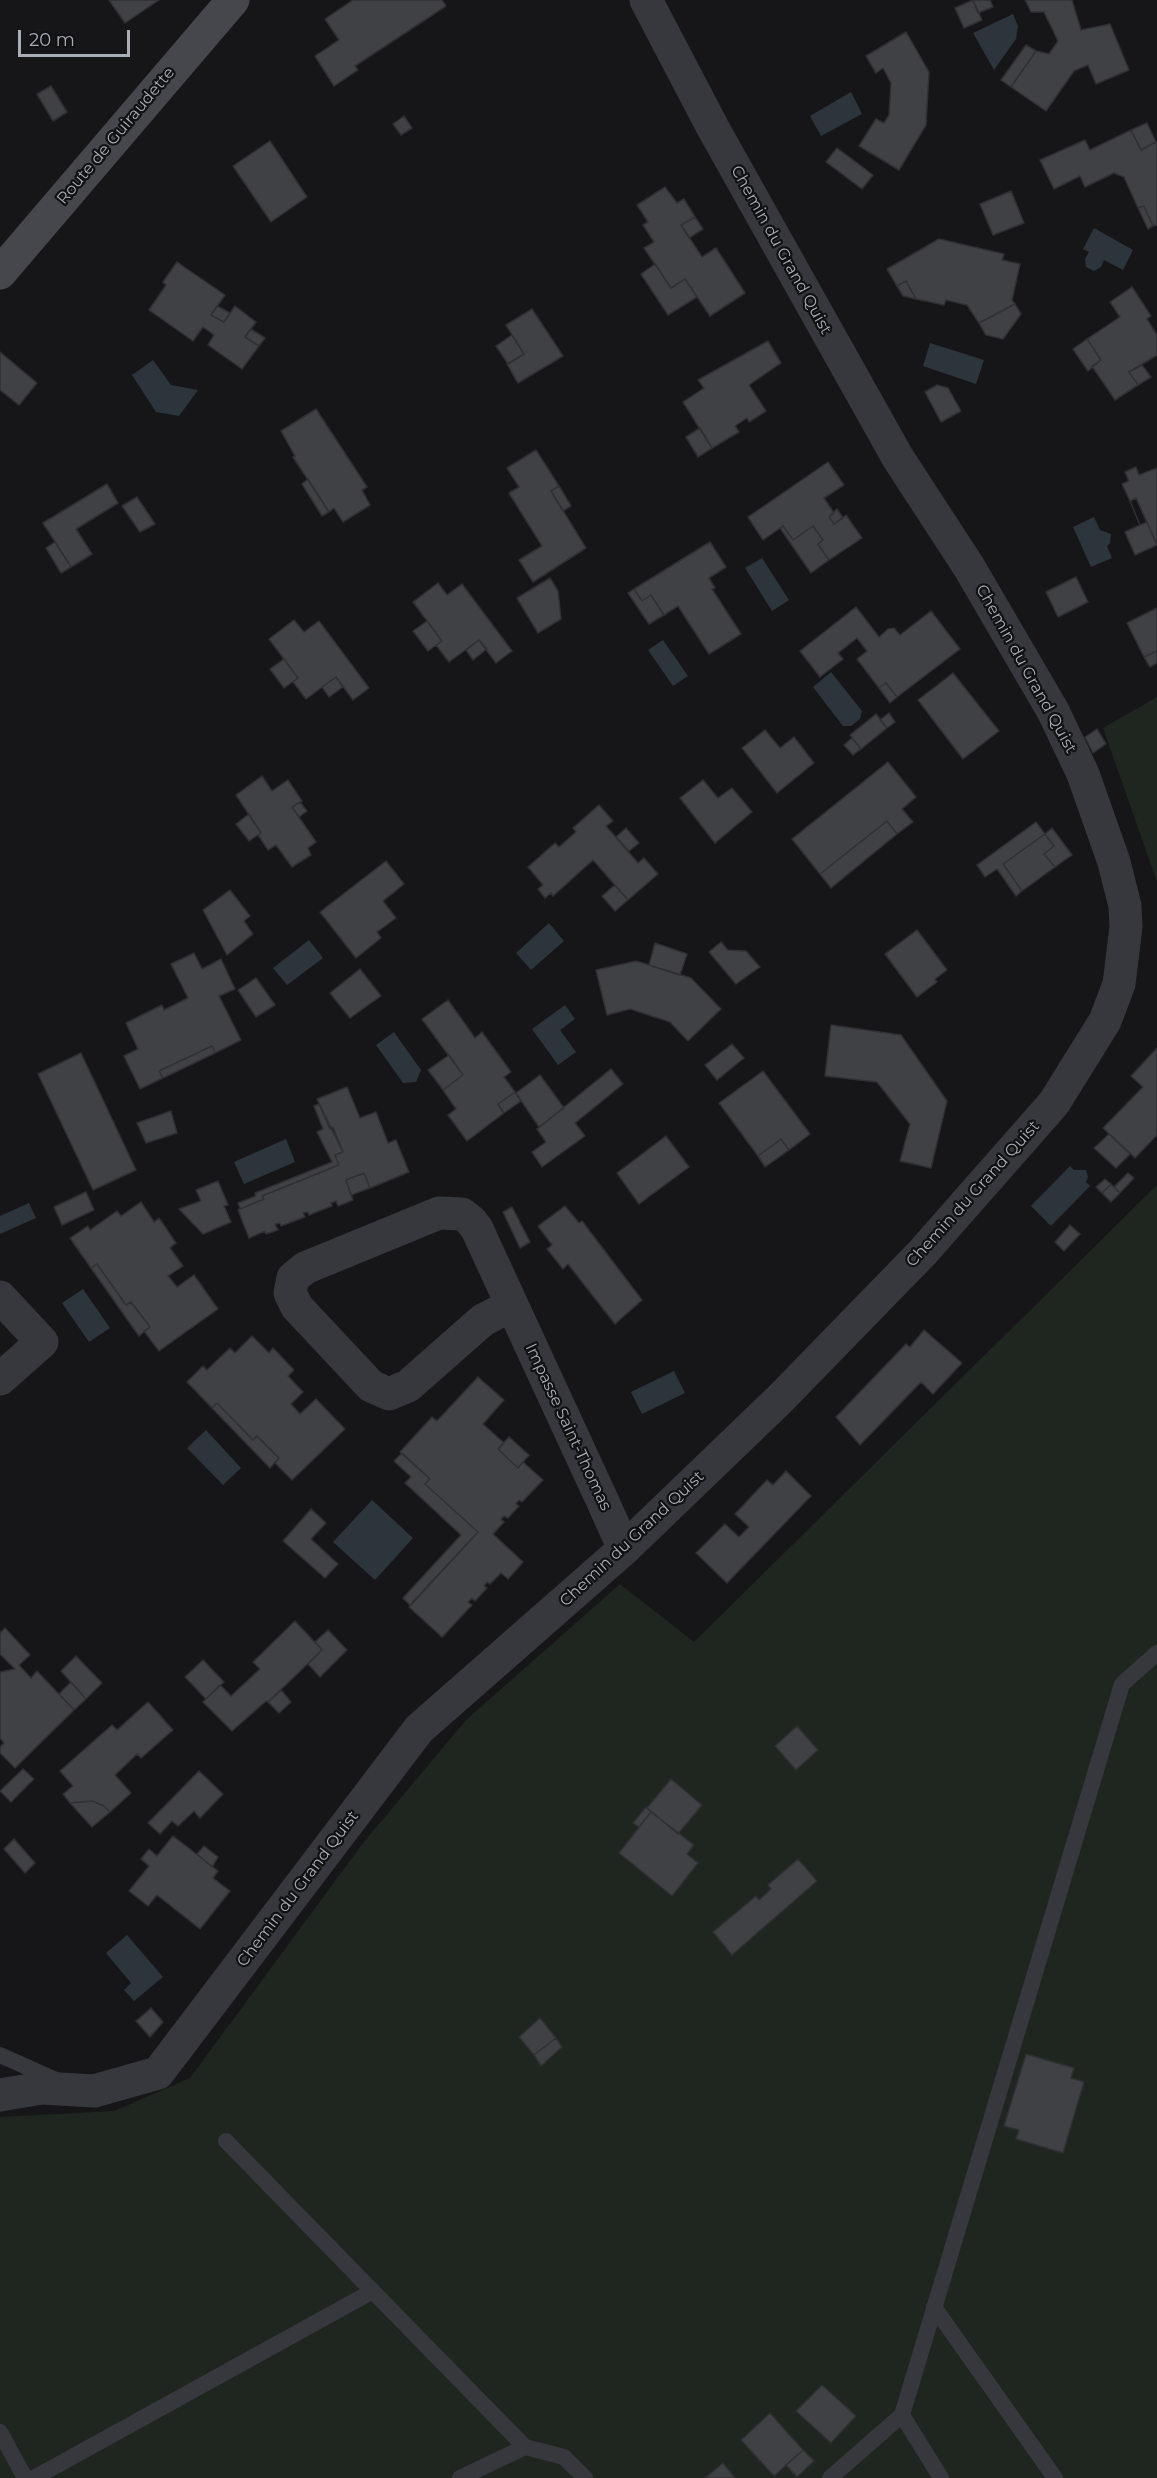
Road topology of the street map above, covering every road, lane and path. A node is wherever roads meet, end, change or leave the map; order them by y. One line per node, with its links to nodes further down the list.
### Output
1 (233, 0): 3 (street, Route de Guiraudette)
2 (646, 0): 7 (street, Chemin du Grand Quist)
3 (0, 273)
4 (0, 1297): 6 (street)
5 (512, 1305): 5 (street, Impasse Saint-Thomas); 7 (street, Impasse Saint-Thomas)
6 (0, 1379)
7 (624, 1549): 10 (street, Chemin du Grand Quist)
8 (1157, 1653): 14 (lane)
9 (0, 2055): 10 (lane)
10 (79, 2090): 11 (street, Chemin du Grand Quist)
11 (0, 2095)
12 (226, 2141): 13 (lane)
13 (373, 2292): 17 (lane); 19 (lane)
14 (934, 2307): 15 (lane); 24 (lane)
15 (902, 2415): 22 (lane); 23 (lane)
16 (0, 2432): 18 (lane)
17 (525, 2447): 20 (lane); 21 (lane)
18 (25, 2478)
19 (34, 2478)
20 (460, 2478)
21 (585, 2478)
22 (830, 2478)
23 (941, 2478)
24 (1055, 2478)

